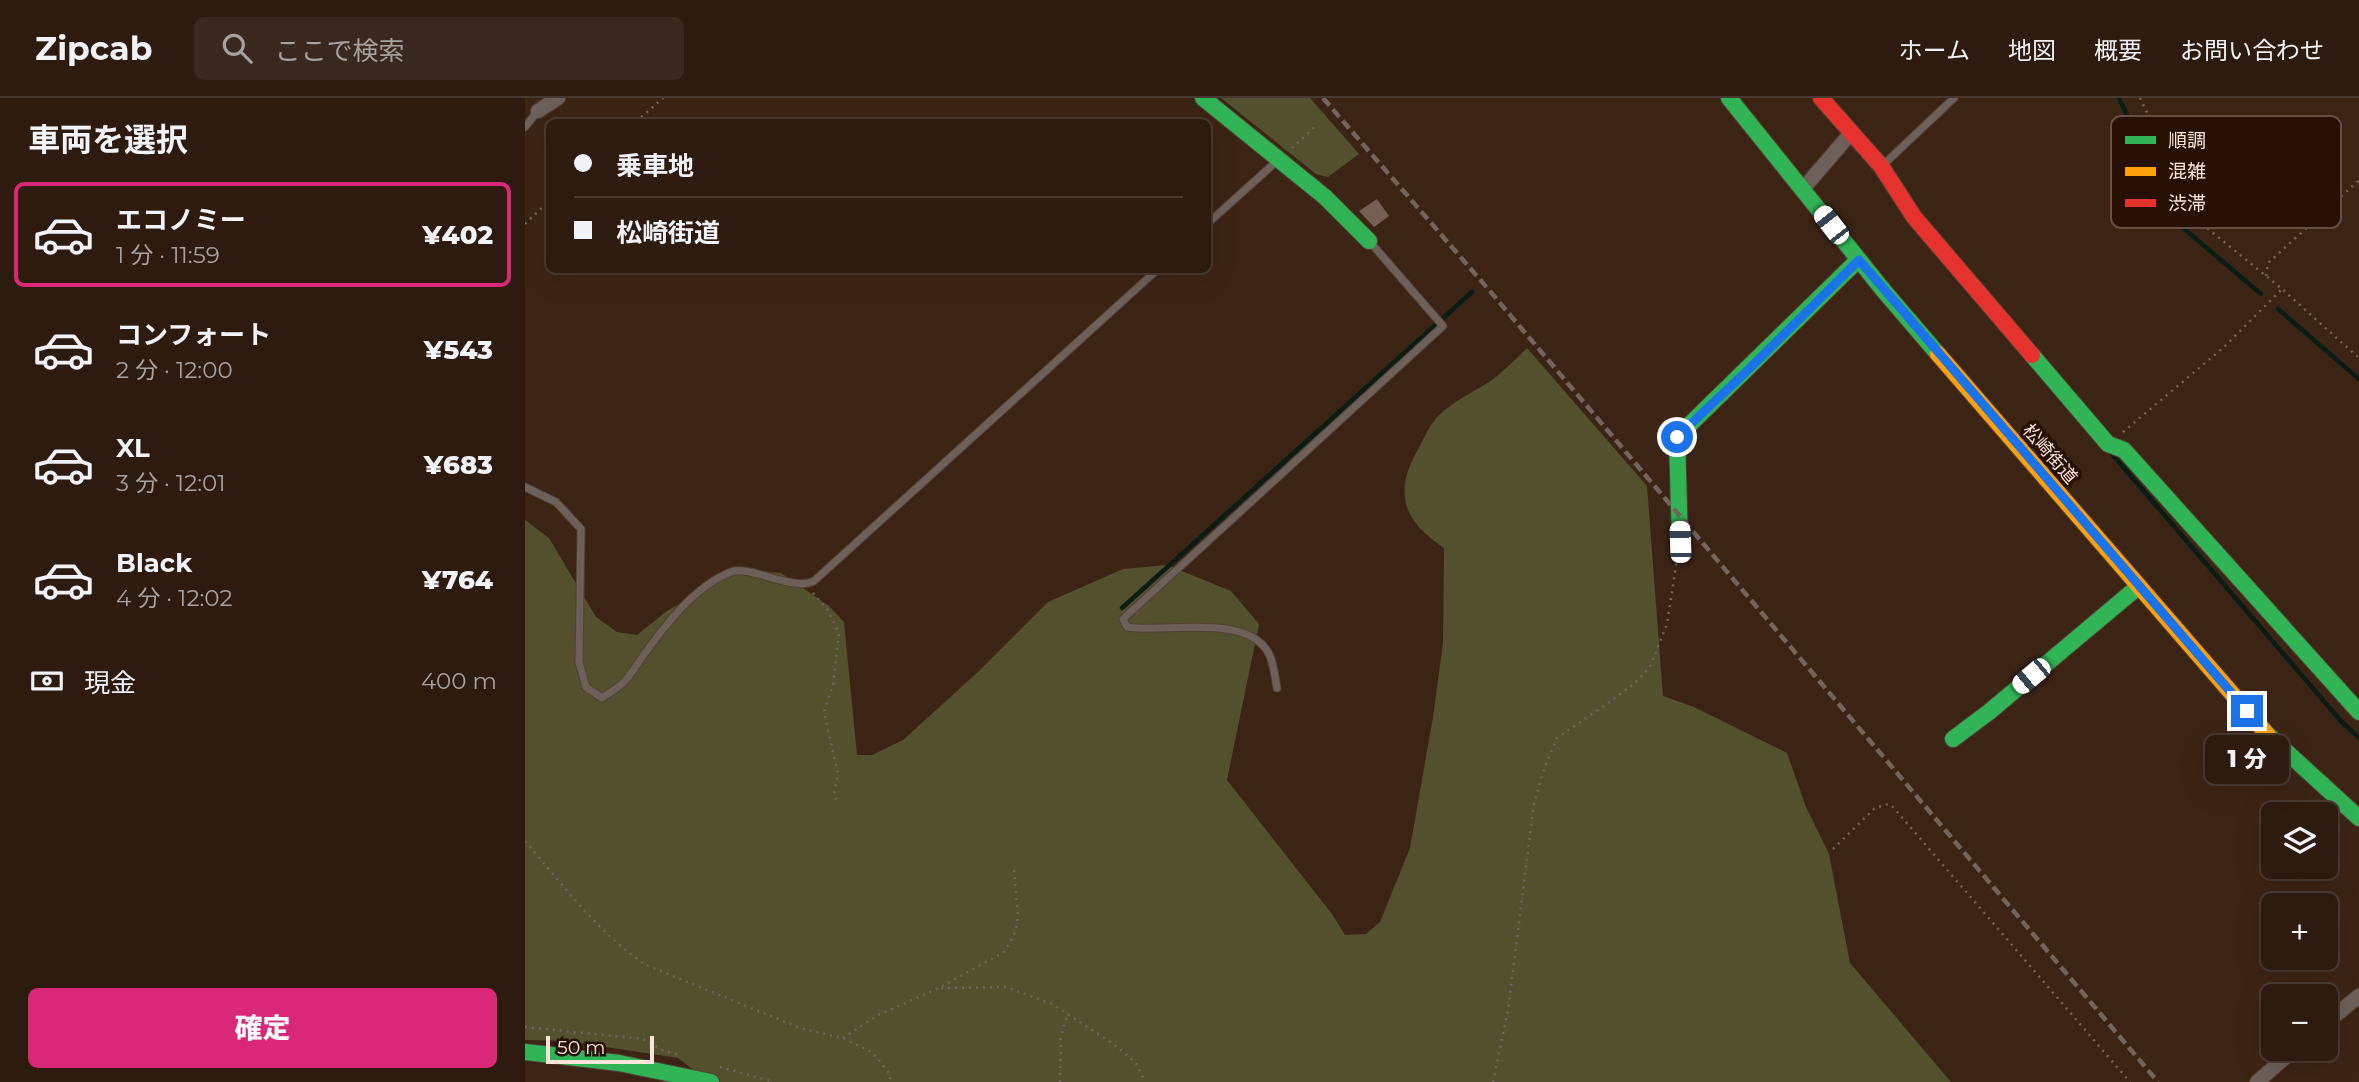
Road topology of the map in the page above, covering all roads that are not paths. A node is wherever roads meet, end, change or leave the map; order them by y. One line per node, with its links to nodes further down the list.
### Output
1 (558, 98): 6 (street)
2 (1203, 98): 9 (street)
3 (1729, 98): 11 (street, 松崎街道)
4 (1821, 98): 8 (street)
5 (1954, 98): 10 (lane)
6 (538, 111): 7 (lane)
7 (525, 127)
8 (1851, 133): 10 (street); 11 (street)
9 (1279, 159): 12 (lane); 13 (street)
10 (1881, 166): 20 (street)
11 (1802, 190): 14 (street, 松崎街道)
12 (1211, 220)
13 (1369, 241): 19 (lane)
14 (1859, 260): 17 (street); 18 (street, 松崎街道)
15 (1154, 273): 16 (lane)
16 (525, 487)
17 (1680, 542)
18 (2139, 586): 21 (street); 22 (street, 松崎街道)
19 (1277, 688)
20 (2359, 712)
21 (1953, 739)
22 (2359, 818)
23 (2359, 996): 24 (street)
24 (2338, 1013)
25 (525, 1052): 27 (street)
26 (2281, 1061): 28 (street)
27 (711, 1082)
28 (2257, 1082)

